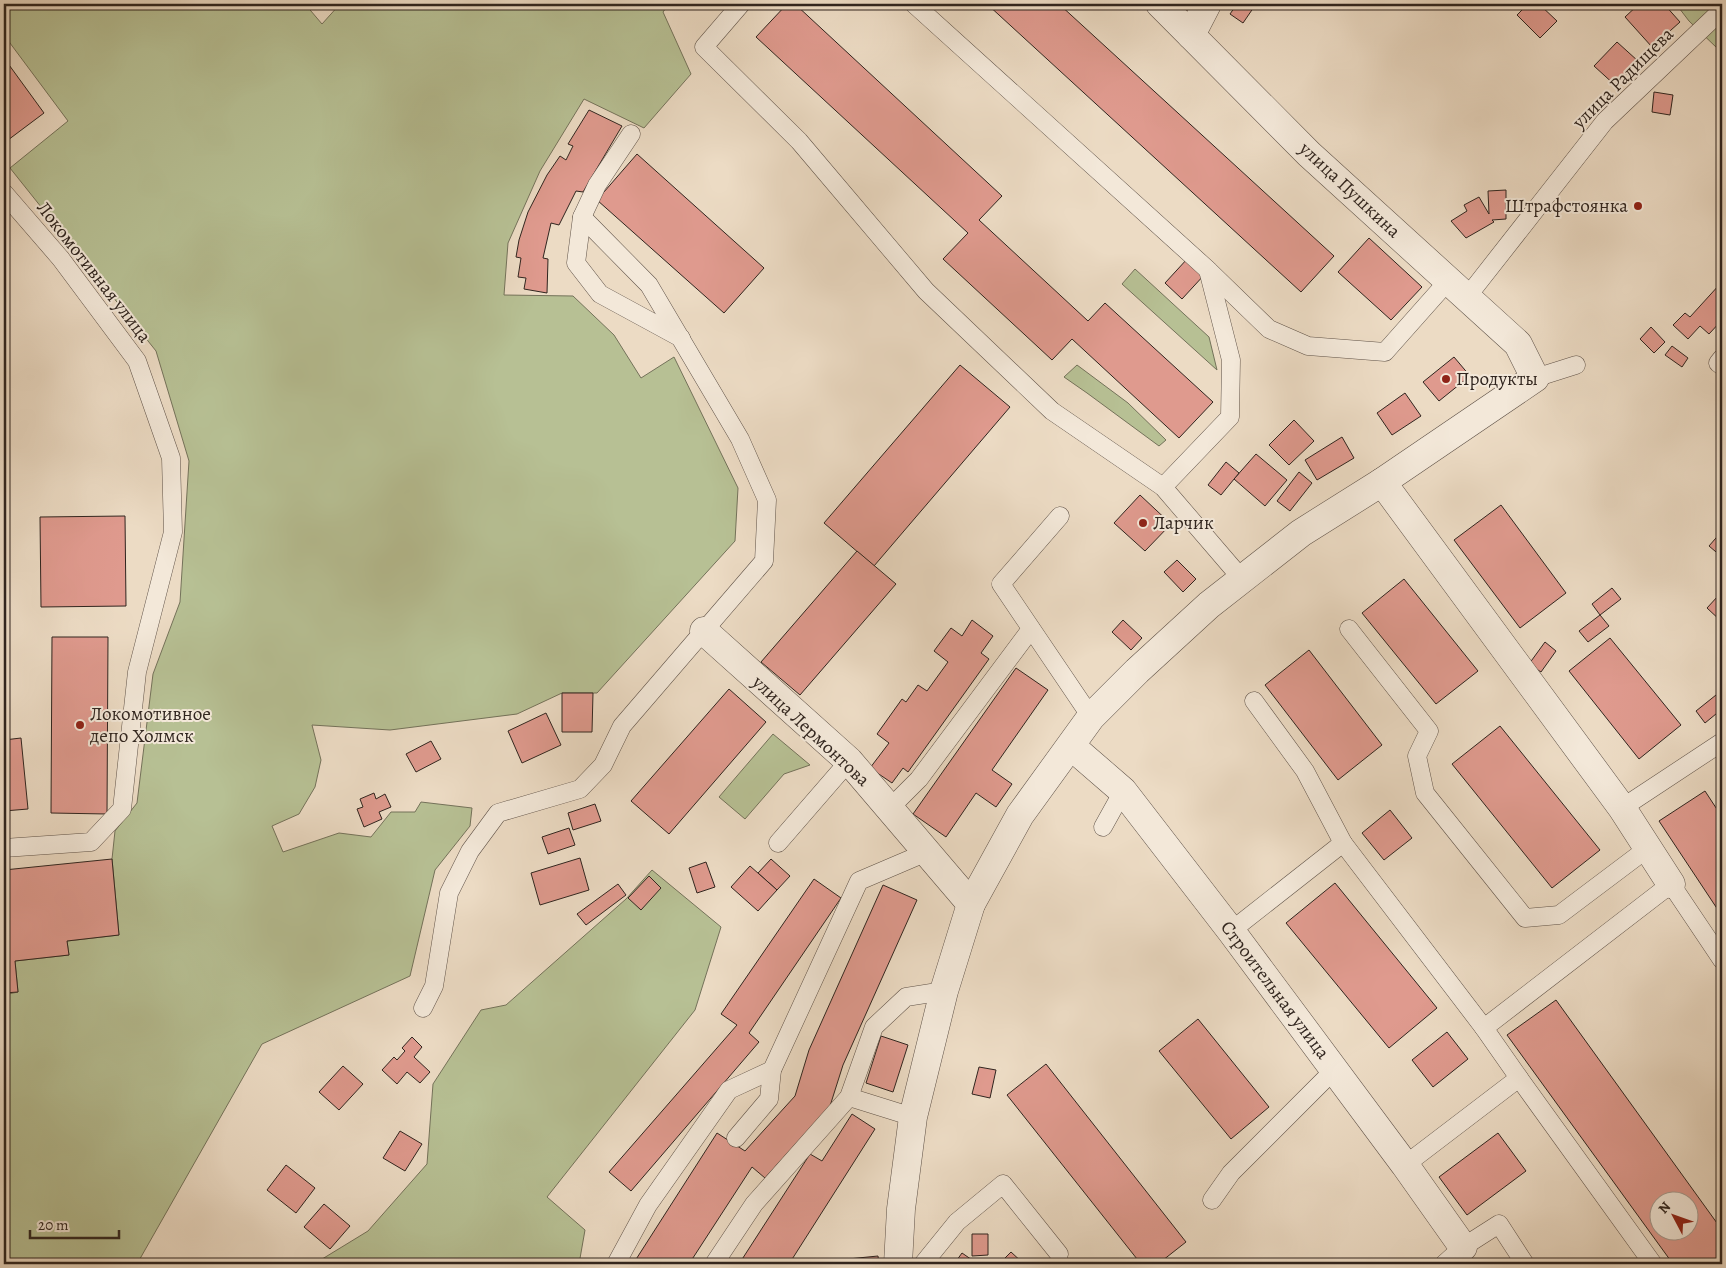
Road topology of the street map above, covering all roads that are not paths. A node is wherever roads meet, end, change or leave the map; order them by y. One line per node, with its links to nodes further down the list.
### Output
1 (741, 4): 18 (lane)
2 (914, 4): 10 (lane)
3 (1160, 4): 6 (street, улица Пушкина)
4 (1207, 4): 6 (street)
5 (1722, 10): 11 (lane, улица Радищева)
6 (1192, 35): 11 (street, улица Пушкина)
7 (631, 134): 9 (lane)
8 (4, 193): 35 (lane, Локомотивная улица)
9 (582, 217): 12 (lane); 12 (lane)
10 (1207, 269): 11 (lane, улица Радищева); 18 (lane)
11 (1457, 289): 16 (street, улица Пушкина)
12 (682, 339): 23 (lane)
13 (1722, 358): 15 (lane)
14 (1576, 365): 16 (lane)
15 (1722, 366)
16 (1535, 378): 17 (street)
17 (1382, 482): 20 (street); 31 (street)
18 (1163, 487): 20 (lane)
19 (1060, 516): 22 (lane)
20 (1242, 579): 25 (street)
21 (1349, 629): 36 (lane)
22 (1031, 630): 25 (lane); 30 (lane)
23 (704, 631): 28 (street, улица Лермонтова); 43 (lane)
24 (1254, 701): 34 (lane)
25 (1090, 717): 27 (street)
26 (1722, 742): 31 (lane)
27 (1070, 746): 29 (street, Строительная улица); 39 (street)
28 (849, 761): 30 (street, улица Лермонтова); 33 (lane)
29 (1123, 791): 32 (lane); 40 (street, Строительная улица)
30 (890, 808): 37 (street, улица Лермонтова)
31 (1622, 808): 36 (street)
32 (1103, 827)
33 (778, 843)
34 (1343, 843): 40 (lane); 44 (lane)
35 (4, 848)
36 (1648, 848): 38 (street)
37 (927, 852): 39 (street, улица Лермонтова); 45 (lane)
38 (1671, 884): 41 (lane); 44 (lane)
39 (972, 904): 42 (street)
40 (1231, 930): 46 (street, Строительная улица)
41 (1722, 960)
42 (944, 991): 48 (lane); 49 (street)
43 (423, 1008)
44 (1484, 1028): 47 (lane)
45 (772, 1070): 50 (lane); 55 (lane)
46 (1334, 1070): 51 (street, Строительная улица); 52 (lane)
47 (1519, 1078): 51 (lane); 60 (lane)
48 (849, 1097): 49 (lane); 56 (lane)
49 (913, 1117): 57 (street)
50 (736, 1138)
51 (1405, 1165): 54 (street, Строительная улица)
52 (1212, 1200)
53 (1058, 1254): 58 (lane)
54 (1454, 1256): 59 (lane)
55 (616, 1264)
56 (714, 1264)
57 (898, 1264)
58 (923, 1264)
59 (1526, 1264)
60 (1653, 1264)

